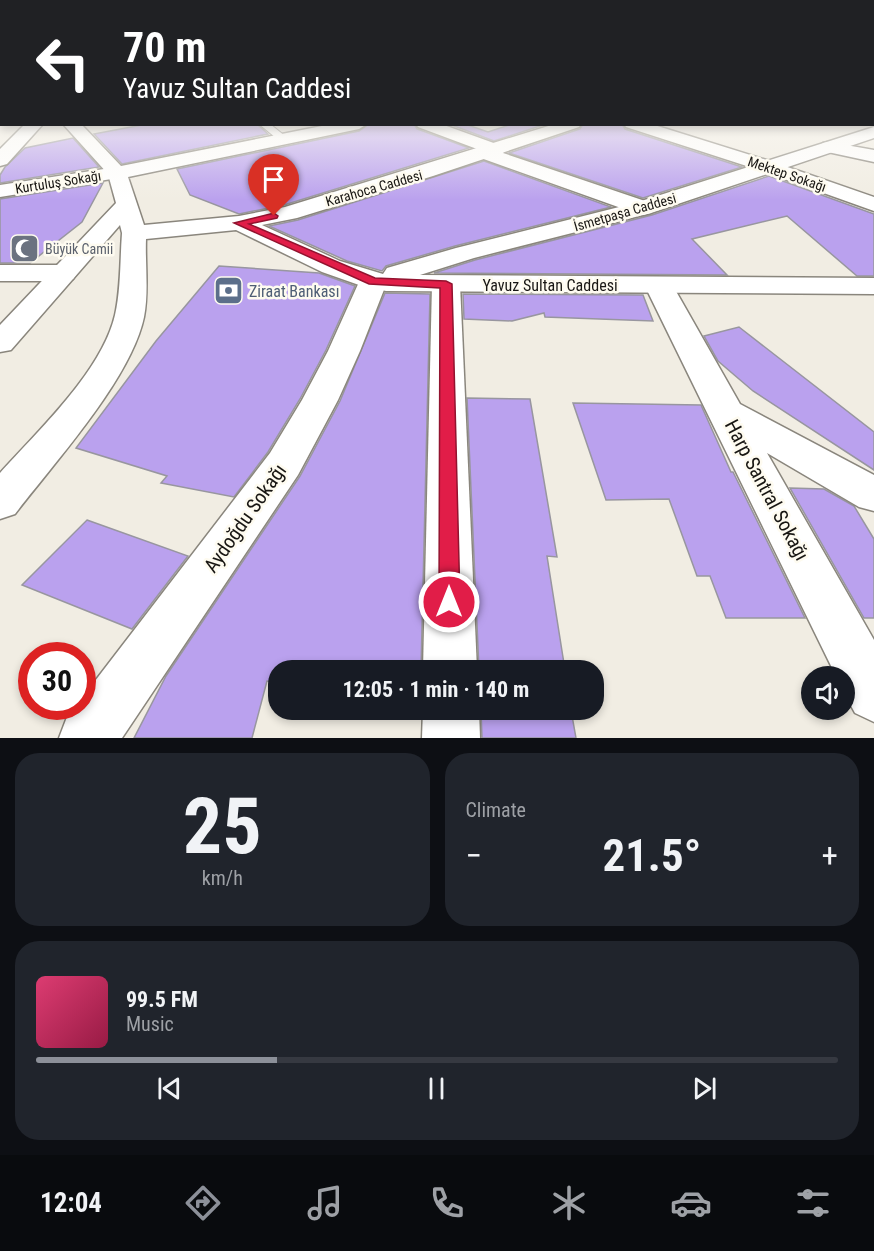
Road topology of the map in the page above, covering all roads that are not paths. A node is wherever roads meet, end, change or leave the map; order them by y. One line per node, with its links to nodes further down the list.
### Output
1 (25, 131): 10 (street)
2 (78, 131): 16 (street)
3 (273, 131): 9 (lane)
4 (324, 131): 9 (street, Kurtuluş Sokağı)
5 (442, 131): 12 (street)
6 (550, 131): 12 (street, Karahoca Caddesi)
7 (656, 131): 15 (street, Mektep Sokağı)
8 (874, 132): 11 (street, İsmetpaşa Caddesi)
9 (285, 140): 16 (street, Kurtuluş Sokağı)
10 (7, 144): 14 (street)
11 (829, 147): 13 (street); 15 (street, İsmetpaşa Caddesi)
12 (490, 151): 20 (street); 21 (street, Karahoca Caddesi)
13 (874, 156)
14 (0, 160)
15 (766, 166): 19 (street, Mektep Sokağı); 20 (street, İsmetpaşa Caddesi)
16 (117, 173): 17 (street, Kurtuluş Sokağı); 18 (street)
17 (0, 191)
18 (127, 204): 22 (street); 24 (street)
19 (874, 204)
20 (643, 208): 25 (street, İsmetpaşa Caddesi)
21 (239, 223): 22 (street, Karahoca Caddesi); 25 (street, Yavuz Sultan Caddesi)
22 (134, 233): 32 (street)
23 (0, 273): 24 (street)
24 (64, 273): 29 (street)
25 (373, 282): 26 (street, Yavuz Sultan Caddesi); 36 (street, Aydoğdu Sokağı)
26 (446, 284): 27 (street, Yavuz Sultan Caddesi); 33 (street)
27 (659, 286): 28 (street, Yavuz Sultan Caddesi); 30 (street, Harp Santral Sokağı)
28 (874, 286)
29 (0, 343)
30 (726, 412): 31 (street); 34 (street, Harp Santral Sokağı)
31 (874, 495)
32 (0, 502)
33 (450, 660)
34 (874, 694)
35 (451, 720): 37 (street)
36 (88, 738)
37 (451, 738)

